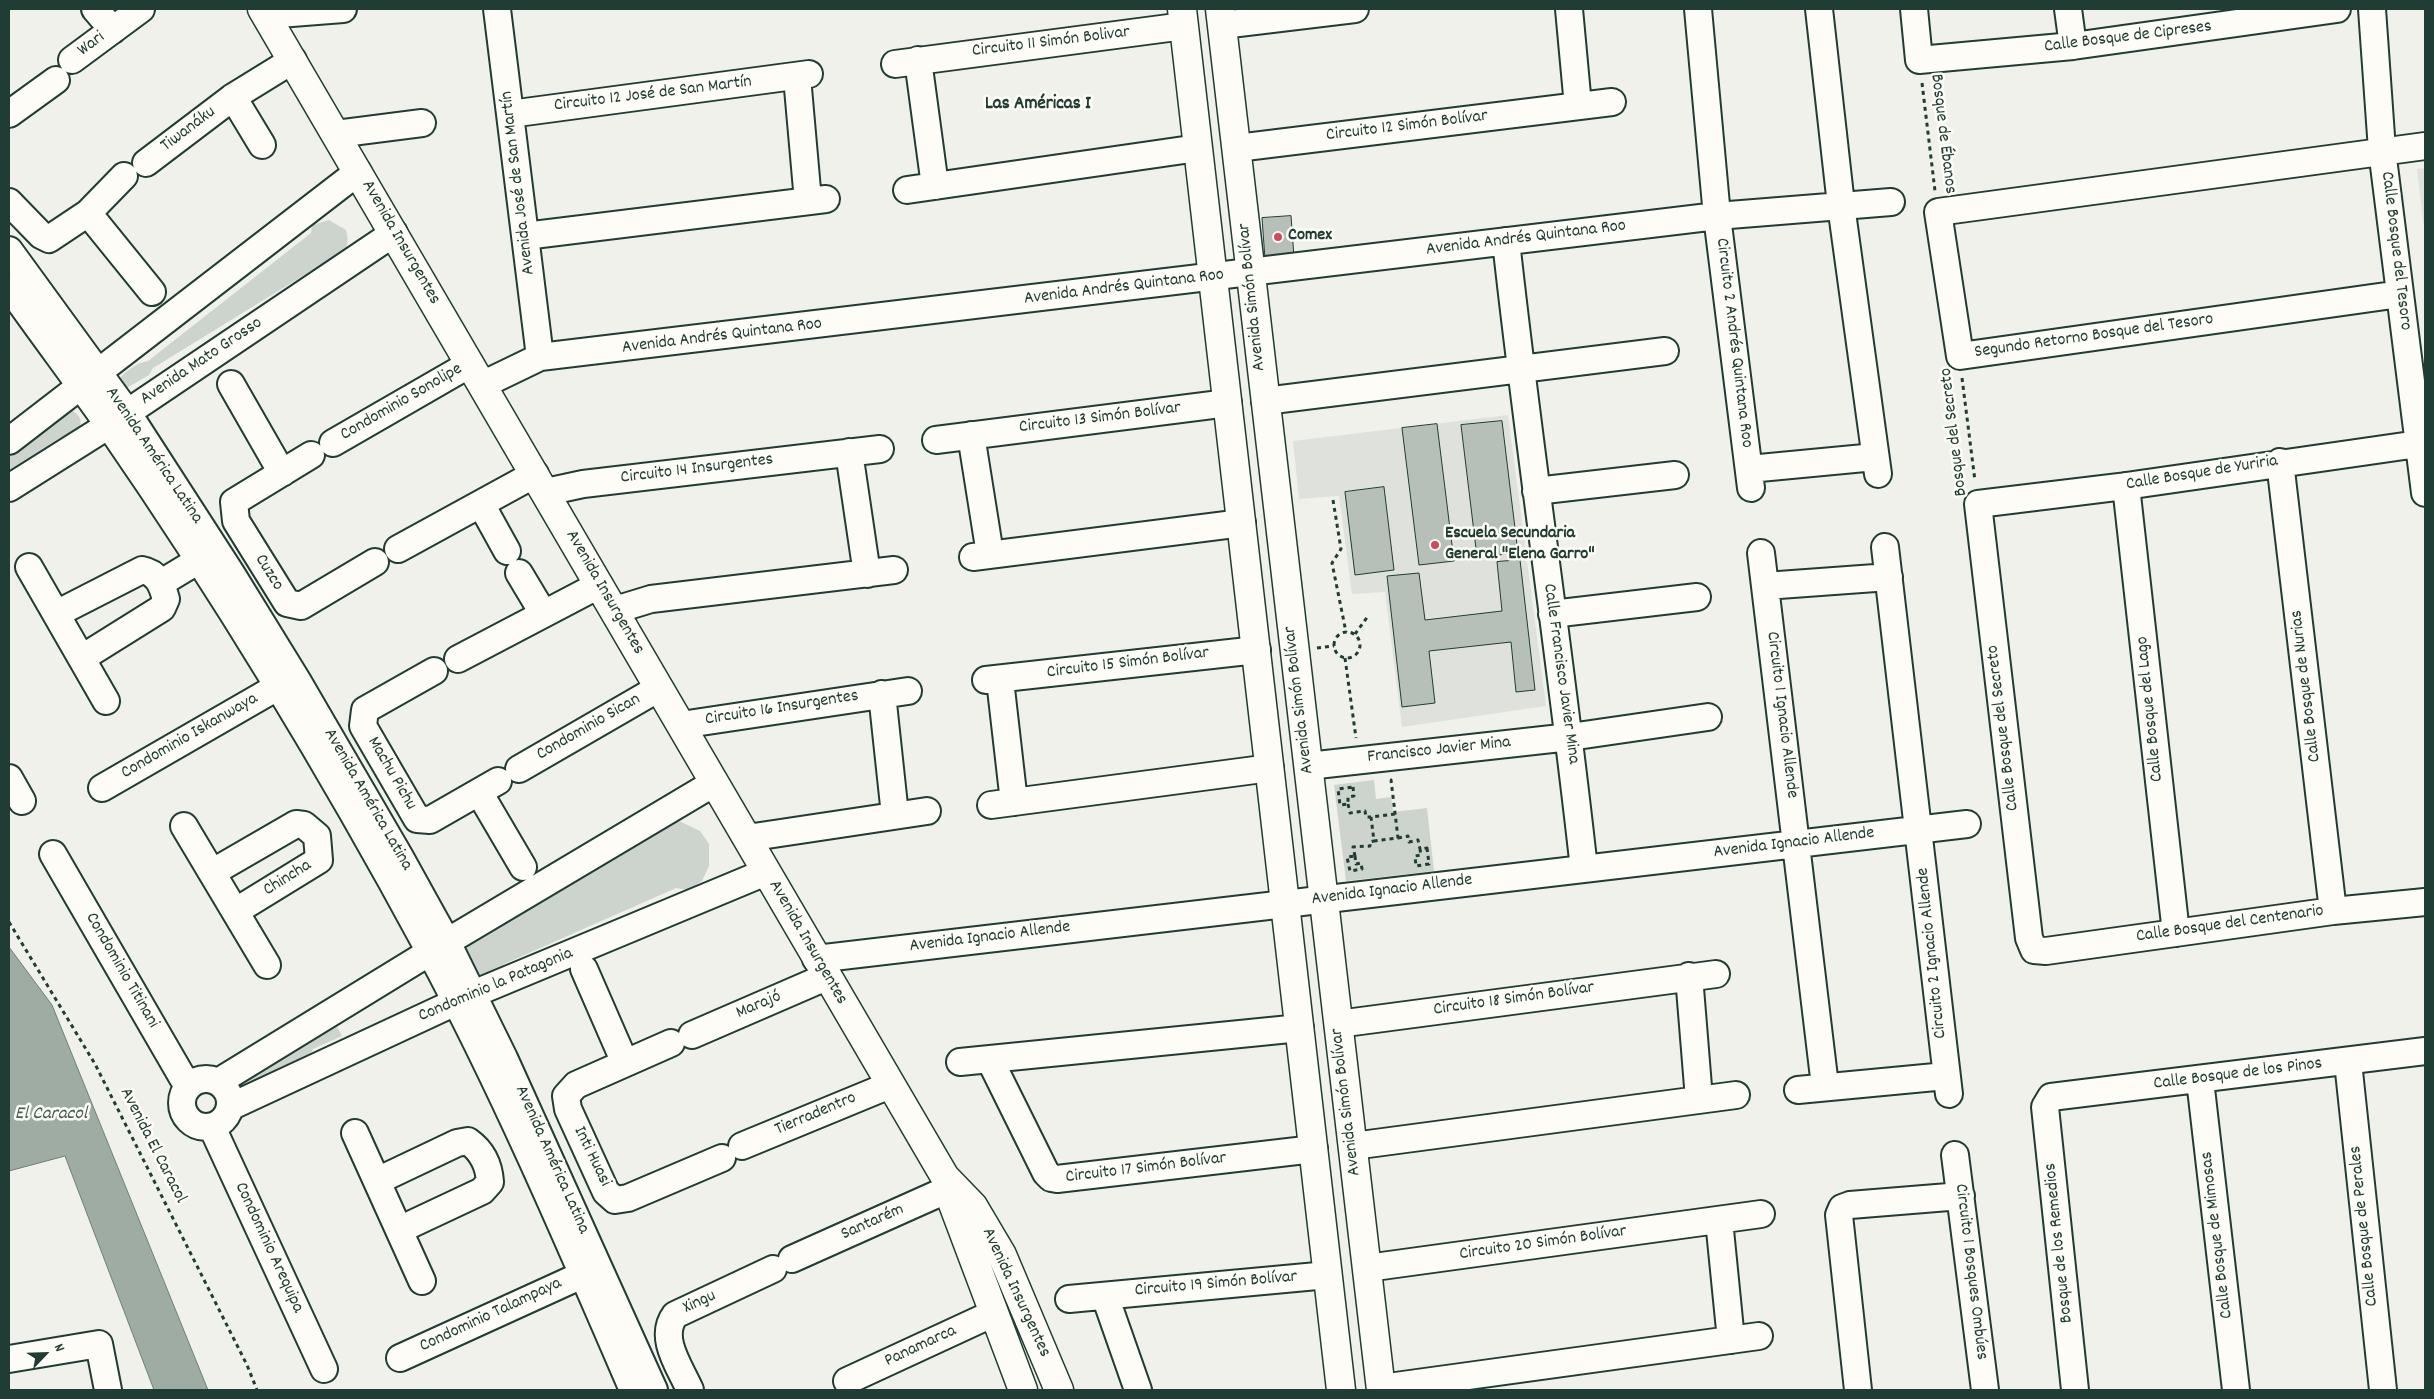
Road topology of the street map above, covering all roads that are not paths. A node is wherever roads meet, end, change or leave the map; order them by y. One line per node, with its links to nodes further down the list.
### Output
1 (95, 9): 17 (street, Wari)
2 (141, 9): 17 (street, Wari)
3 (343, 9): 13 (street)
4 (497, 9): 26 (street, Avenida José de San Martín)
5 (1355, 9): 14 (street)
6 (1569, 9): 24 (street)
7 (1698, 9): 41 (street, Circuito 2 Andrés Quintana Roo)
8 (1819, 9): 39 (street, Circuito 2 Andrés Quintana Roo)
9 (1914, 9): 18 (street, Calle Bosque de Cipreses)
10 (2068, 9): 18 (street)
11 (2337, 9): 15 (street, Calle Bosque de Cipreses)
12 (2372, 9): 33 (street, Calle Bosque del Tesoro)
13 (264, 12): 20 (main road, Avenida Insurgentes)
14 (1221, 17): 32 (main road, Avenida Simón Bolívar)
15 (2219, 17): 18 (street, Calle Bosque de Cipreses)
16 (1183, 18): 31 (main road, Avenida Simón Bolívar); 35 (street, Circuito 11 Simón Bolivar)
17 (113, 30): 19 (street, Wari)
18 (2073, 46)
19 (72, 60)
20 (293, 60): 22 (street, Tiwanáku); 28 (main road, Avenida Insurgentes)
21 (56, 80): 25 (street)
22 (233, 97): 29 (street, Tiwanáku); 40 (street, Tiwanáku)
23 (1612, 102): 24 (street, Circuito 12 Simón Bolívar)
24 (1578, 106): 32 (street, Circuito 12 Simón Bolívar)
25 (9, 113)
26 (510, 114): 43 (street, Avenida José de San Martín); 43 (street, Circuito 12 José de San Martín)
27 (422, 123): 28 (street)
28 (336, 134): 34 (main road, Avenida Insurgentes)
29 (262, 145)
30 (2425, 146): 33 (street)
31 (1198, 148): 35 (street); 47 (main road, Avenida Simón Bolívar)
32 (1237, 148): 46 (main road, Avenida Simón Bolívar)
33 (2382, 150): 50 (street, Calle Bosque del Tesoro); 50 (street, Segundo Retorno Bosque del Tesoro)
34 (358, 172): 42 (main road, Avenida Insurgentes); 55 (street)
35 (934, 186): 36 (street)
36 (906, 190)
37 (9, 202): 40 (street, Tiwanáku)
38 (1891, 202): 39 (street, Avenida Andrés Quintana Roo)
39 (1841, 205): 41 (street, Avenida Andrés Quintana Roo); 41 (street, Circuito 2 Andrés Quintana Roo)
40 (88, 213): 49 (street)
41 (1717, 216): 44 (street, Avenida Andrés Quintana Roo)
42 (394, 233): 54 (main road, Avenida Insurgentes); 59 (street, Avenida Mato Grosso)
43 (525, 236): 52 (street, Avenida José de San Martín)
44 (1506, 241): 46 (street, Avenida Andrés Quintana Roo); 53 (street, Calle Francisco Javier Mina)
45 (9, 250): 55 (street, Avenida América Latina)
46 (1250, 272): 47 (street, Avenida Andrés Quintana Roo); 58 (main road, Avenida Simón Bolívar)
47 (1214, 278): 52 (street, Avenida Andrés Quintana Roo); 57 (main road, Avenida Simón Bolívar)
48 (9, 287): 55 (street, Avenida América Latina)
49 (152, 292)
50 (2400, 294): 63 (street, Calle Bosque del Tesoro)
51 (1665, 351): 53 (street)
52 (540, 357): 54 (street, Avenida Andrés Quintana Roo)
53 (1520, 368): 58 (street); 73 (street, Calle Francisco Javier Mina)
54 (476, 374): 64 (street, Condominio Sonolipe); 70 (main road, Avenida Insurgentes)
55 (90, 381): 59 (street, Avenida América Latina); 62 (street)
56 (231, 384): 68 (street)
57 (1228, 402): 60 (street, Circuito 13 Simón Bolívar); 77 (main road, Avenida Simón Bolívar)
58 (1265, 402): 92 (main road, Avenida Simón Bolívar)
59 (118, 419): 72 (street, Avenida Mato Grosso); 82 (street, Avenida América Latina); 86 (street, Avenida América Latina)
60 (971, 435): 61 (street, Circuito 13 Simón Bolívar); 77 (street)
61 (936, 440)
62 (9, 442)
63 (2422, 443): 67 (street, Calle Bosque de Yuriria); 74 (street, Calle Bosque del Tesoro)
64 (322, 449): 68 (street, Cuzco)
65 (880, 449): 66 (street, Circuito 14 Insurgentes)
66 (849, 452): 70 (street, Circuito 14 Insurgentes); 87 (street)
67 (2280, 462): 71 (street, Calle Bosque de Yuriria); 137 (street, Calle Bosque de Nurias)
68 (282, 472): 81 (street, Cuzco)
69 (1675, 476): 73 (street)
70 (540, 483): 75 (street, Circuito 14 Insurgentes); 90 (main road, Avenida Insurgentes)
71 (2126, 486): 76 (street, Calle Bosque de Yuriria); 138 (street, Calle Bosque del Lago)
72 (9, 488)
73 (1536, 491): 98 (street, Calle Francisco Javier Mina)
74 (2425, 493)
75 (481, 504): 79 (street, Circuito 14 Insurgentes); 97 (street)
76 (1978, 504): 140 (street, Calle Bosque del Secreto)
77 (1242, 524): 93 (main road, Avenida Simón Bolívar)
78 (1885, 547): 88 (street)
79 (398, 549)
80 (1761, 553): 91 (street, Circuito 1 Ignacio Allende)
81 (256, 554): 83 (street, Cuzco); 86 (street)
82 (199, 560): 89 (street); 103 (street, Avenida América Latina)
83 (375, 562)
84 (29, 567): 96 (street)
85 (894, 570): 87 (street)
86 (231, 573): 119 (street, Avenida América Latina)
87 (867, 574): 95 (street)
88 (1889, 577): 91 (street); 124 (street)
89 (161, 582): 96 (street); 100 (street)
90 (598, 585): 95 (main road, Avenida Insurgentes); 97 (street)
91 (1765, 586): 127 (street, Circuito 1 Ignacio Allende)
92 (1287, 587): 93 (main road); 111 (main road, Avenida Simón Bolívar)
93 (1250, 590): 99 (main road, Avenida Simón Bolívar)
94 (1697, 597): 98 (street)
95 (615, 610): 104 (main road, Avenida Insurgentes)
96 (56, 614): 100 (street)
97 (543, 614): 101 (street)
98 (1552, 614): 110 (street, Calle Francisco Javier Mina)
99 (1257, 650): 112 (main road, Avenida Simón Bolívar); 112 (street, Circuito 15 Simón Bolívar)
100 (82, 658): 107 (street)
101 (458, 659)
102 (434, 672): 113 (street, Machu Pichu)
103 (278, 686): 117 (street, Condominio Iskanwaya); 119 (street, Avenida América Latina)
104 (659, 688): 109 (main road, Avenida Insurgentes); 115 (street, Condominio Sican)
105 (908, 691): 106 (street, Circuito 16 Insurgentes)
106 (882, 694): 109 (street, Circuito 16 Insurgentes); 121 (street, Circuito 16 Insurgentes)
107 (106, 701)
108 (1708, 717): 110 (street, Francisco Javier Mina)
109 (681, 725): 116 (main road, Avenida Insurgentes)
110 (1570, 737): 111 (street, Francisco Javier Mina); 130 (street, Calle Francisco Javier Mina)
111 (1308, 766): 133 (main road, Avenida Simón Bolívar)
112 (1270, 768): 135 (main road, Avenida Simón Bolívar)
113 (392, 776): 115 (street, Machu Pichu); 119 (street)
114 (9, 778): 118 (street)
115 (499, 780): 129 (street)
116 (714, 783): 126 (main road, Avenida Insurgentes); 139 (street)
117 (102, 788)
118 (22, 801)
119 (358, 803): 125 (street); 139 (street, Avenida América Latina)
120 (927, 811): 121 (street)
121 (895, 815): 126 (street)
122 (1967, 824): 124 (street, Avenida Ignacio Allende)
123 (184, 826): 131 (street)
124 (1919, 829): 127 (street, Avenida Ignacio Allende); 158 (street, Circuito 2 Ignacio Allende)
125 (316, 836): 131 (street, Chincha); 136 (street, Chincha)
126 (747, 838): 132 (main road, Avenida Insurgentes)
127 (1797, 844): 130 (street, Avenida Ignacio Allende); 158 (street)
128 (53, 854): 159 (street, Condominio Titinani)
129 (523, 867)
130 (1584, 869): 133 (street, Avenida Ignacio Allende)
131 (213, 872): 136 (street)
132 (766, 872): 142 (main road, Avenida Insurgentes); 146 (street, Condominio la Patagonia)
133 (1324, 899): 135 (street, Avenida Ignacio Allende); 147 (main road, Avenida Simón Bolívar)
134 (2425, 902): 137 (street, Calle Bosque del Centenario)
135 (1285, 903): 142 (street, Avenida Ignacio Allende); 148 (main road, Avenida Simón Bolívar)
136 (236, 911): 141 (street)
137 (2333, 911): 138 (street, Calle Bosque del Centenario)
138 (2176, 933): 140 (street, Calle Bosque del Centenario)
139 (438, 947): 146 (street, Avenida América Latina); 156 (street)
140 (2034, 950)
141 (267, 965)
142 (821, 968): 149 (street, Marajó); 157 (main road, Avenida Insurgentes)
143 (584, 969): 154 (street)
144 (1716, 974): 145 (street, Circuito 18 Simón Bolívar)
145 (1689, 976): 147 (street, Circuito 18 Simón Bolívar); 163 (street)
146 (464, 998): 164 (street, Condominio la Patagonia); 167 (street, Avenida América Latina); 174 (street, Avenida América Latina)
147 (1338, 1024): 168 (main road, Avenida Simón Bolívar)
148 (1300, 1028): 151 (street); 169 (main road, Avenida Simón Bolívar)
149 (682, 1039): 154 (street, Inti Huasi)
150 (2425, 1051): 153 (street, Calle Bosque de los Pinos)
151 (990, 1060): 152 (street); 169 (street, Circuito 17 Simón Bolívar)
152 (960, 1062)
153 (2348, 1062): 155 (street, Calle Bosque de los Pinos); 207 (street, Calle Bosque de Perales)
154 (625, 1063): 170 (street, Inti Huasi)
155 (2200, 1080): 162 (street, Calle Bosque de los Pinos); 206 (street, Calle Bosque de Mimosas)
156 (218, 1082): 159 (street); 164 (street)
157 (890, 1085): 171 (street, Tierradentro); 176 (main road, Avenida Insurgentes)
158 (1825, 1086): 160 (street, Circuito 2 Ignacio Allende)
159 (188, 1087): 165 (street)
160 (1798, 1090)
161 (1736, 1095): 163 (street)
162 (2051, 1097): 205 (street, Bosque de los Remedios)
163 (1700, 1099): 168 (street)
164 (230, 1107): 165 (street, Condominio la Patagonia)
165 (212, 1126): 193 (street, Condominio Arequipa)
166 (355, 1133): 175 (street)
167 (523, 1143): 173 (street); 183 (street, Avenida América Latina)
168 (1353, 1146): 182 (main road, Avenida Simón Bolívar)
169 (1314, 1149): 184 (main road, Avenida Simón Bolívar)
170 (587, 1151): 171 (street, Inti Huasi); 174 (street)
171 (732, 1152)
172 (1955, 1155): 177 (street, Circuito 1 Bosques Ombúes)
173 (484, 1160): 175 (street); 180 (street)
174 (554, 1165): 196 (street, Avenida América Latina)
175 (377, 1181): 180 (street)
176 (948, 1185): 181 (street, Santarém); 188 (main road, Avenida Insurgentes); 200 (main road, Avenida Insurgentes)
177 (1961, 1196): 203 (street); 204 (street, Circuito 1 Bosques Ombúes)
178 (1760, 1214): 179 (street, Circuito 20 Simón Bolívar)
179 (1719, 1220): 182 (street, Circuito 20 Simón Bolívar); 190 (street)
180 (399, 1230): 185 (street)
181 (782, 1264): 195 (street, Xingu)
182 (1367, 1268): 197 (main road, Avenida Simón Bolívar)
183 (582, 1275): 191 (street, Condominio Talampaya); 196 (street, Avenida América Latina)
184 (1328, 1275): 186 (street, Circuito 19 Simón Bolívar); 202 (main road, Avenida Simón Bolívar)
185 (422, 1281)
186 (1105, 1296): 187 (street, Circuito 19 Simón Bolívar); 201 (street)
187 (1069, 1299)
188 (994, 1313): 194 (street, Panamarca); 199 (main road, Avenida Insurgentes)
189 (1759, 1336): 190 (street)
190 (1732, 1340): 197 (street)
191 (400, 1358)
192 (9, 1359): 198 (street)
193 (324, 1369)
194 (847, 1381)
195 (686, 1382): 196 (street)
196 (647, 1389)
197 (1381, 1389)
198 (108, 1390)
199 (1023, 1390)
200 (1058, 1390)
201 (1138, 1390)
202 (1341, 1390)
203 (1858, 1390)
204 (1985, 1390)
205 (2075, 1390)
206 (2236, 1390)
207 (2383, 1390)

